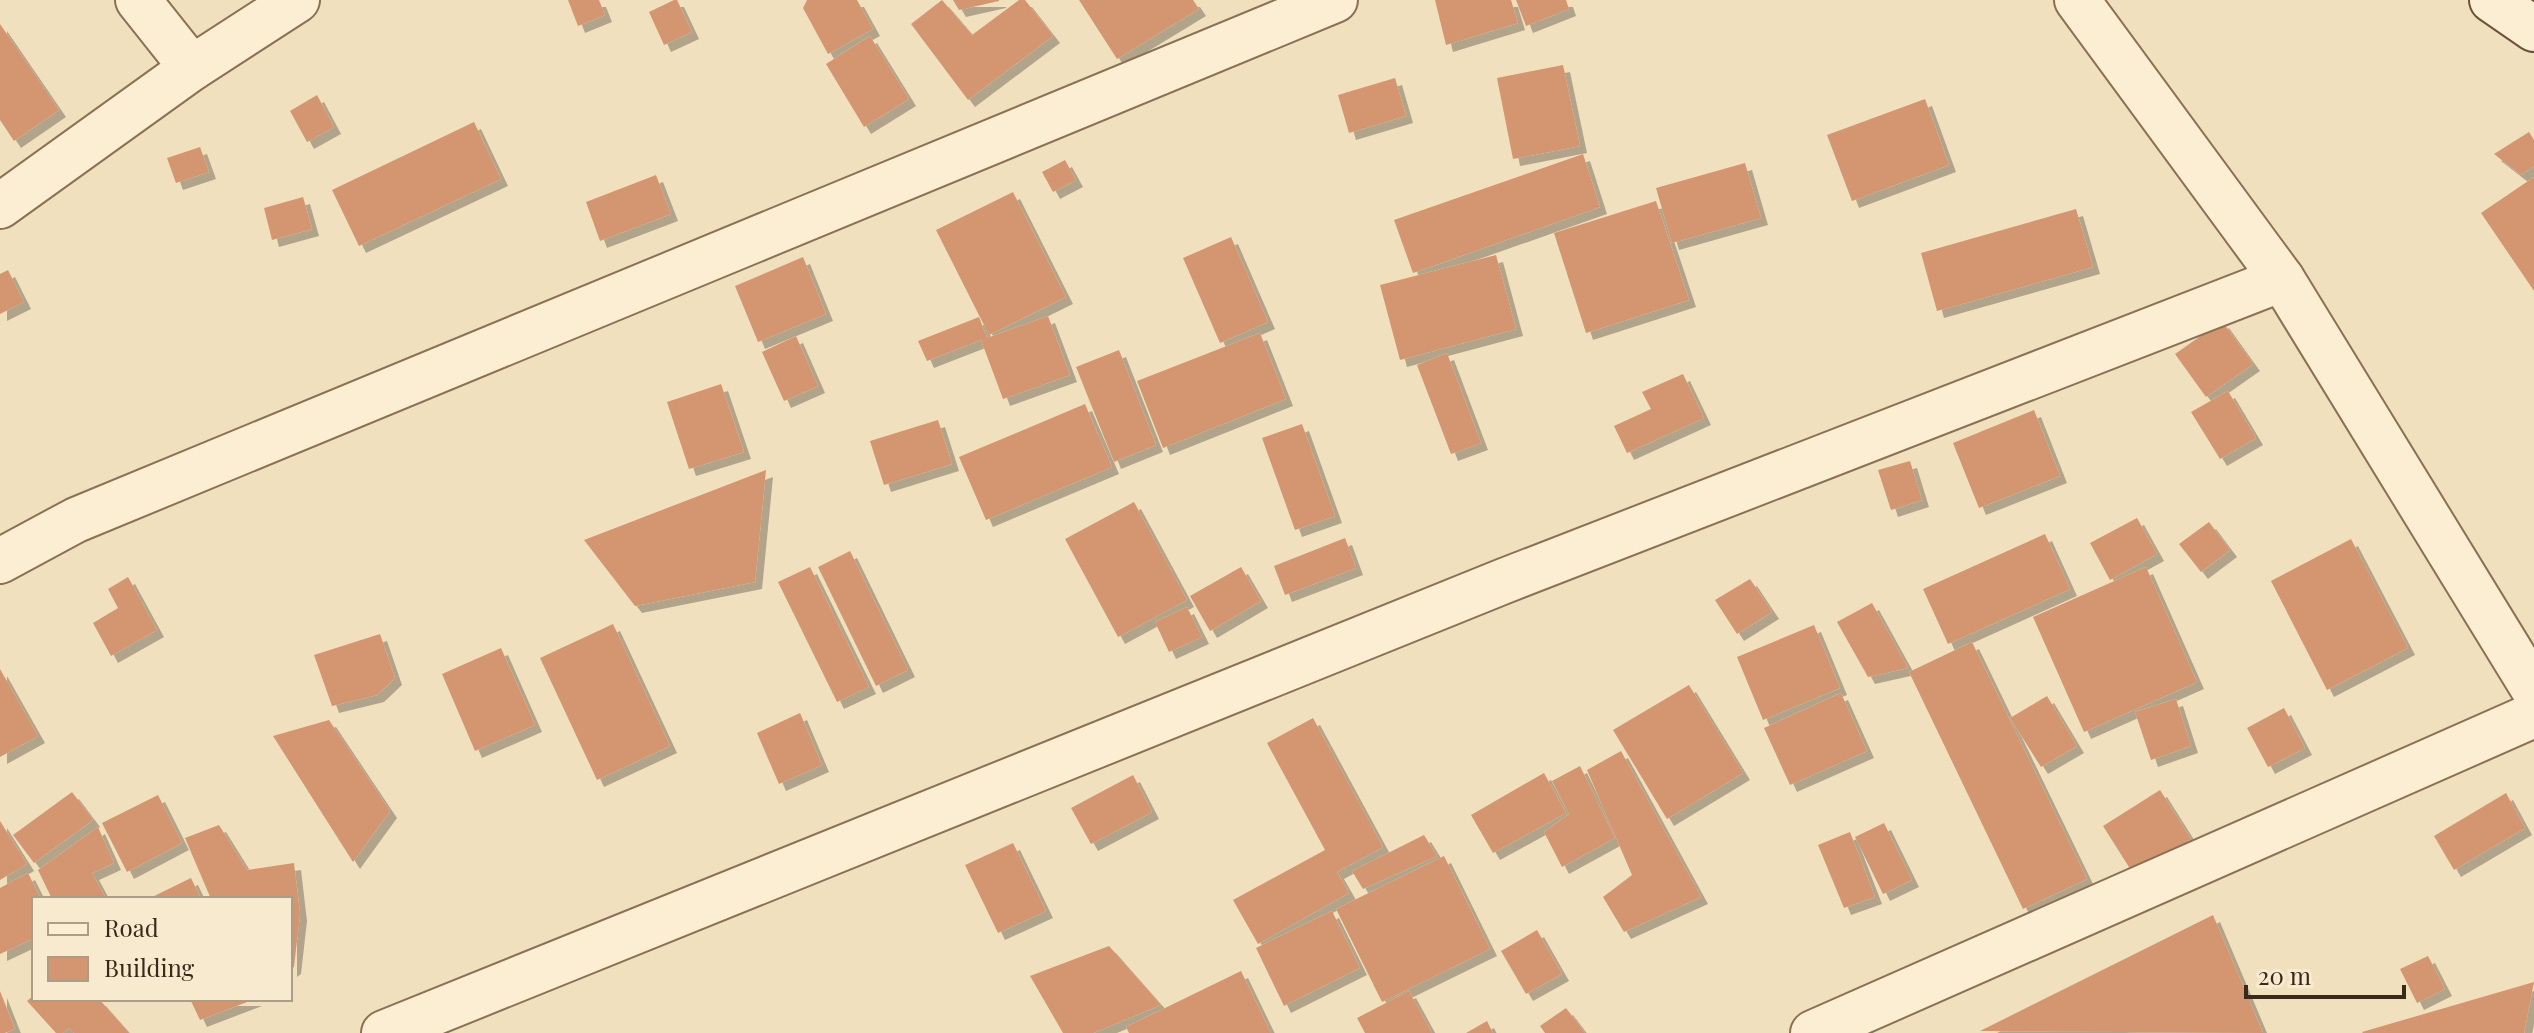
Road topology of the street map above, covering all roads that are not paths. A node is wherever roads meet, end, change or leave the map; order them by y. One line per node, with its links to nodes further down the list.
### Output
1 (138, 0): 7 (street)
2 (297, 0): 7 (street)
3 (1335, 0): 10 (street)
4 (2077, 0): 9 (street)
5 (2492, 0): 6 (street)
6 (2534, 29)
7 (192, 68): 8 (street)
8 (0, 206)
9 (2282, 279): 11 (street); 13 (street)
10 (0, 561)
11 (2534, 690)
12 (2534, 715): 14 (street)
13 (384, 1033)
14 (1813, 1033)

